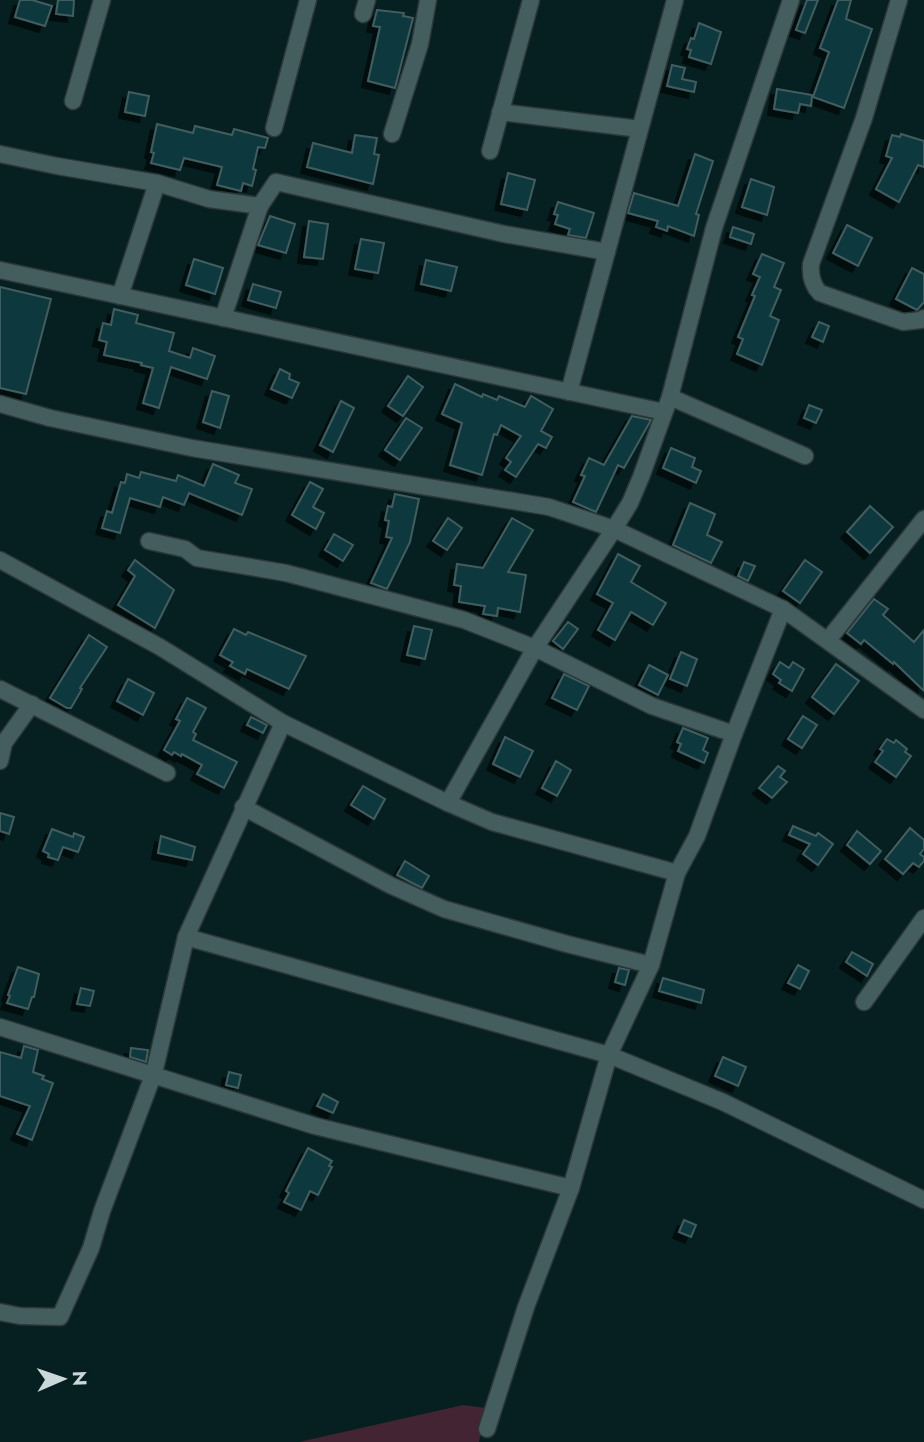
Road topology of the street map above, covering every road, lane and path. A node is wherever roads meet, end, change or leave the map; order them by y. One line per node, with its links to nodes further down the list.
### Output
1 (103, 0): 8 (street)
2 (307, 0): 10 (street)
3 (428, 0): 12 (street)
4 (531, 0): 9 (street)
5 (675, 0): 11 (street)
6 (791, 0): 24 (street)
7 (899, 0): 21 (street)
8 (73, 101)
9 (500, 112): 11 (street); 13 (street)
10 (274, 128)
11 (640, 129): 17 (street)
12 (392, 134)
13 (490, 152)
14 (0, 154): 15 (street)
15 (157, 183): 16 (street); 19 (street)
16 (260, 206): 17 (street); 20 (street)
17 (607, 252): 22 (street)
18 (0, 270): 19 (street)
19 (120, 296): 20 (street)
20 (223, 318): 22 (street)
21 (924, 318)
22 (569, 391): 24 (street)
23 (0, 404): 27 (street)
24 (667, 405): 25 (street); 27 (street)
25 (805, 456)
26 (924, 519): 31 (street)
27 (614, 529): 30 (street); 32 (street)
28 (149, 541): 32 (street)
29 (0, 560): 36 (street)
30 (783, 609): 31 (street); 37 (street)
31 (828, 640): 35 (street)
32 (535, 648): 37 (street); 40 (street)
33 (0, 689): 34 (street)
34 (32, 704): 38 (street); 39 (street)
35 (924, 710)
36 (283, 723): 40 (street); 41 (street)
37 (734, 734): 42 (street)
38 (0, 761)
39 (167, 773)
40 (448, 803): 42 (street)
41 (243, 807): 44 (street); 45 (street)
42 (677, 873): 45 (street)
43 (924, 918): 46 (street)
44 (186, 937): 48 (street); 49 (street)
45 (651, 965): 48 (street)
46 (864, 1002)
47 (0, 1027): 49 (street)
48 (609, 1055): 50 (street); 51 (street)
49 (154, 1073): 50 (street); 52 (street)
50 (571, 1188): 53 (street)
51 (924, 1200)
52 (0, 1311)
53 (487, 1429)

